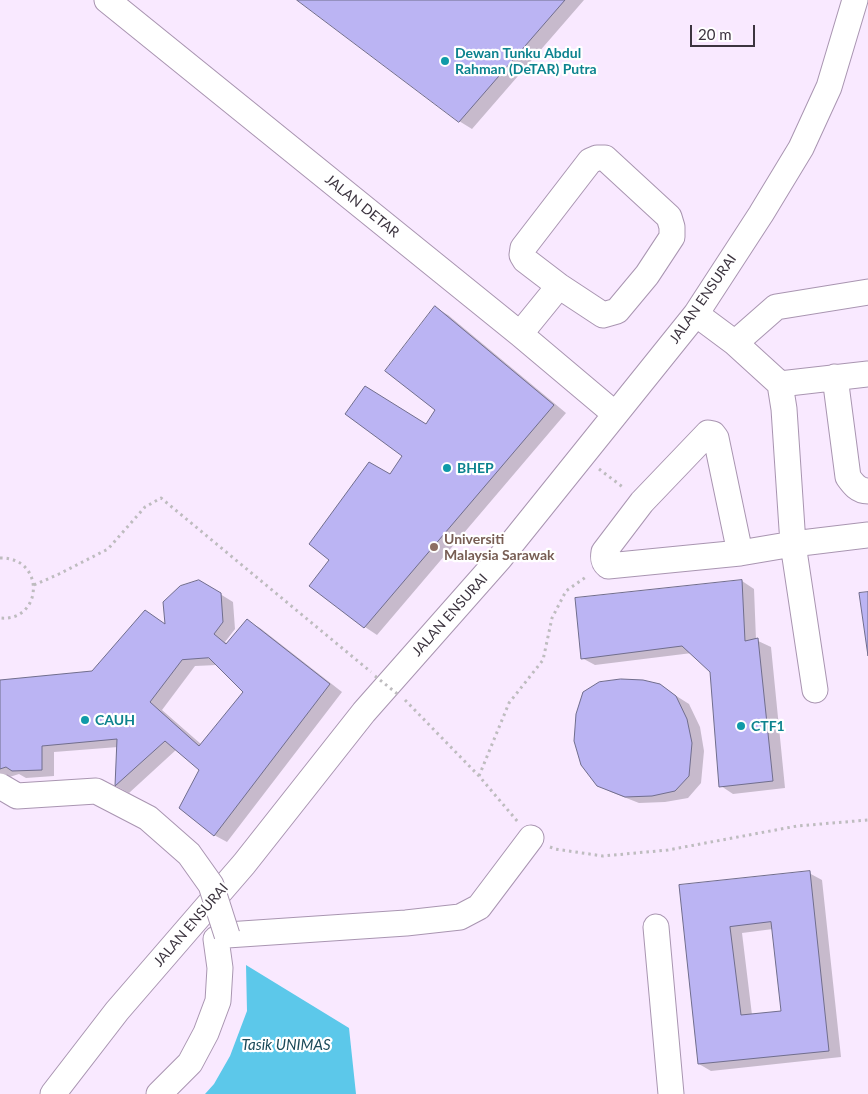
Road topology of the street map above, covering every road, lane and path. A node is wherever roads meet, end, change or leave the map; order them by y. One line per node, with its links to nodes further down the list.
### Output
1 (106, 0): 6 (street, JALAN DETAR)
2 (855, 0): 5 (street, JALAN ENSURAI)
3 (559, 286): 3 (street); 6 (street)
4 (868, 292): 7 (street)
5 (696, 314): 7 (street); 11 (street, JALAN ENSURAI)
6 (520, 334): 11 (street, JALAN DETAR)
7 (736, 343): 10 (street)
8 (868, 374): 9 (street)
9 (835, 377): 10 (street); 13 (street)
10 (780, 384): 16 (street)
11 (615, 414): 12 (street, JALAN ENSURAI)
12 (582, 455): 14 (path); 29 (street, JALAN ENSURAI)
13 (868, 491)
14 (642, 502): 17 (street); 19 (street)
15 (868, 535): 16 (street)
16 (792, 544): 17 (street); 22 (street)
17 (740, 554): 19 (street)
18 (0, 558): 20 (path)
19 (605, 563): 23 (path)
20 (34, 585): 21 (path); 23 (path, bridge)
21 (0, 618)
22 (815, 690)
23 (479, 776): 26 (path)
24 (0, 786): 28 (street, bridge)
25 (868, 820): 26 (path)
26 (531, 838): 28 (street)
27 (656, 928): 31 (street)
28 (227, 935): 30 (street)
29 (54, 1094)
30 (159, 1094)
31 (670, 1094)

